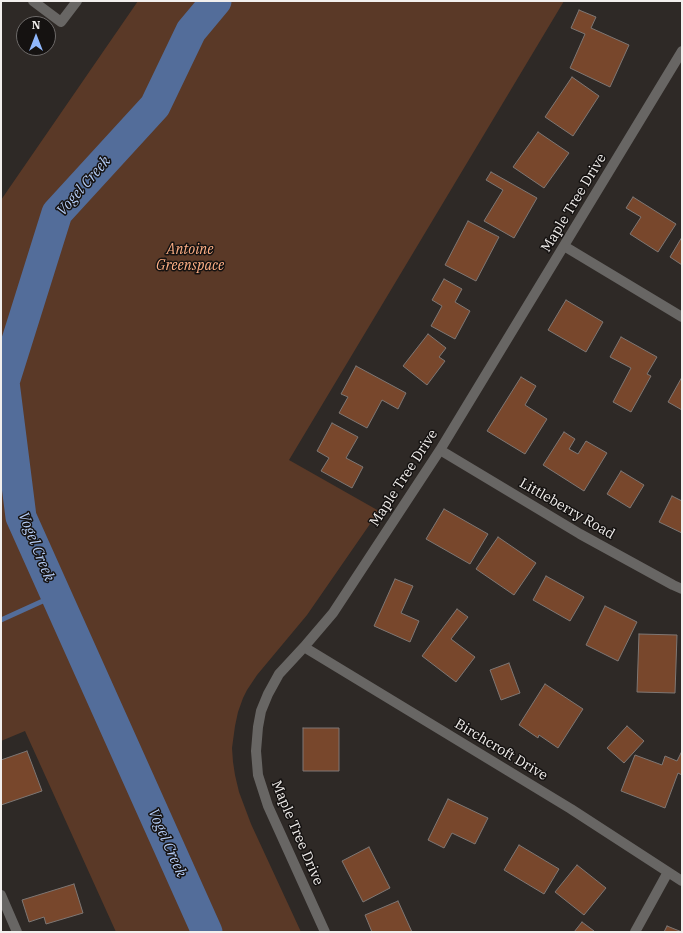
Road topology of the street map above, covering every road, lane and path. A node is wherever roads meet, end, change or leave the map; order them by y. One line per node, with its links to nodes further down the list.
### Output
1 (33, 1): 2 (street)
2 (77, 1)
3 (682, 51): 4 (street, Maple Tree Drive)
4 (564, 246): 5 (street); 6 (street, Maple Tree Drive)
5 (682, 317)
6 (440, 450): 7 (street, Littleberry Road); 8 (street, Maple Tree Drive)
7 (682, 589)
8 (304, 647): 9 (street, Birchcroft Drive); 13 (street, Maple Tree Drive)
9 (668, 872): 10 (street, Birchcroft Drive); 14 (street)
10 (682, 881)
11 (1, 896): 12 (street)
12 (17, 932)
13 (325, 932)
14 (635, 932)

